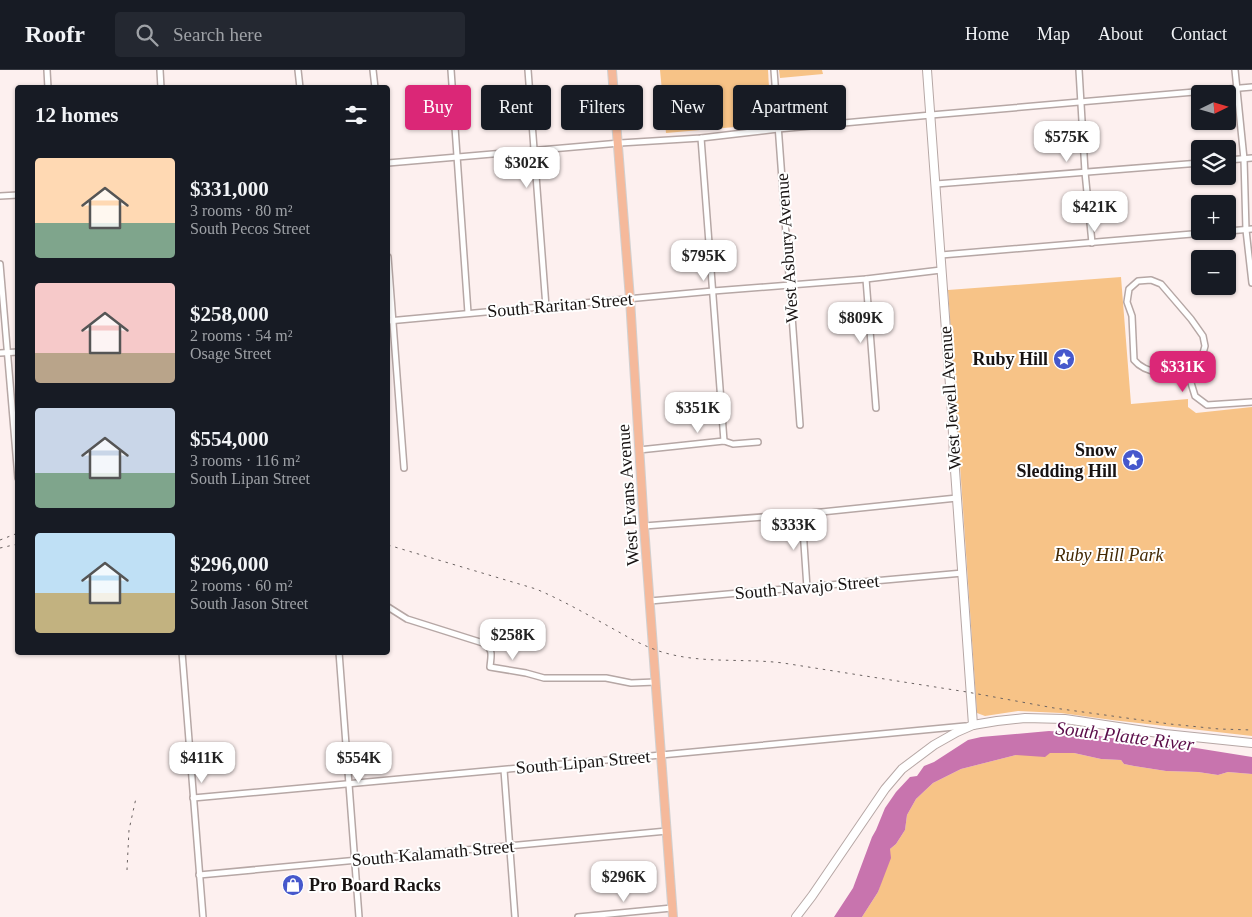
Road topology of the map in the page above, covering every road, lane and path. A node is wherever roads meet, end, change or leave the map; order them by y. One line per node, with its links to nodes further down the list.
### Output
1 (47, 70): 12 (street)
2 (160, 70): 13 (street)
3 (298, 70): 14 (street)
4 (373, 70): 15 (street)
5 (451, 70): 29 (street)
6 (528, 70): 28 (street)
7 (612, 70): 27 (main road, West Evans Avenue)
8 (774, 70): 16 (street, West Asbury Avenue)
9 (927, 70): 22 (street, West Jewell Avenue)
10 (1079, 70): 21 (street)
11 (1235, 70): 17 (street)
12 (48, 85)
13 (161, 85)
14 (300, 85)
15 (375, 85)
16 (775, 85)
17 (1236, 85)
18 (1252, 87): 19 (street)
19 (1236, 89): 31 (street)
20 (1191, 92): 21 (street)
21 (1081, 101): 22 (street); 35 (street)
22 (930, 115): 23 (street); 36 (street, West Jewell Avenue)
23 (846, 123)
24 (769, 130): 26 (street)
25 (778, 130): 46 (street, West Asbury Avenue)
26 (701, 138): 27 (street); 47 (street)
27 (618, 143): 28 (street); 48 (main road, West Evans Avenue)
28 (534, 151): 29 (street); 49 (street)
29 (457, 157): 33 (street); 50 (street)
30 (1252, 158): 31 (street)
31 (1244, 159): 32 (street); 39 (street)
32 (1236, 160)
33 (390, 163)
34 (1191, 164): 35 (street)
35 (1085, 172): 36 (street); 40 (street)
36 (936, 184): 41 (street, West Jewell Avenue)
37 (15, 195): 38 (street)
38 (0, 196)
39 (1249, 229): 40 (street); 45 (street)
40 (1092, 243): 41 (street)
41 (941, 255): 43 (street, West Jewell Avenue)
42 (0, 264): 52 (street)
43 (942, 270): 44 (street, South Raritan Street); 64 (street, West Jewell Avenue)
44 (866, 279): 46 (street, South Raritan Street); 57 (street)
45 (1252, 283)
46 (790, 285): 47 (street, South Raritan Street); 58 (street, West Asbury Avenue)
47 (713, 291): 48 (street, South Raritan Street); 60 (street)
48 (630, 299): 49 (street, South Raritan Street); 62 (main road, West Evans Avenue)
49 (546, 307): 50 (street, South Raritan Street)
50 (468, 313): 51 (street, South Raritan Street)
51 (390, 321): 63 (street)
52 (8, 352): 53 (street); 54 (street); 59 (street)
53 (15, 352)
54 (0, 353)
55 (1188, 373): 55 (street); 56 (street)
56 (1252, 402)
57 (876, 408)
58 (800, 426)
59 (15, 440)
60 (724, 441): 61 (street); 62 (street)
61 (758, 442)
62 (639, 450): 66 (main road, West Evans Avenue)
63 (404, 468)
64 (957, 498): 65 (street); 67 (street, West Jewell Avenue)
65 (802, 514): 66 (street); 68 (street)
66 (644, 526): 69 (main road, West Evans Avenue)
67 (963, 573): 68 (street, South Navajo Street); 74 (street, West Jewell Avenue)
68 (807, 588): 69 (street, South Navajo Street)
69 (650, 601): 73 (main road, West Evans Avenue)
70 (390, 608): 73 (street)
71 (182, 655): 79 (street)
72 (339, 655): 78 (street)
73 (656, 682): 76 (main road, West Evans Avenue)
74 (973, 725): 75 (street); 76 (street, South Lipan Street); 90 (street)
75 (1252, 743)
76 (661, 755): 77 (street, South Lipan Street); 80 (main road, West Evans Avenue)
77 (504, 770): 78 (street, South Lipan Street); 81 (street)
78 (349, 783): 79 (street, South Lipan Street); 82 (street)
79 (193, 798): 83 (street)
80 (667, 831): 81 (street, South Kalamath Street); 84 (main road, West Evans Avenue)
81 (510, 845): 82 (street, South Kalamath Street); 87 (street)
82 (354, 860): 83 (street, South Kalamath Street); 86 (street)
83 (199, 875): 85 (street)
84 (672, 908): 88 (street); 89 (main road, West Evans Avenue)
85 (202, 917)
86 (359, 917)
87 (515, 917)
88 (578, 917)
89 (673, 917)
90 (796, 917)

